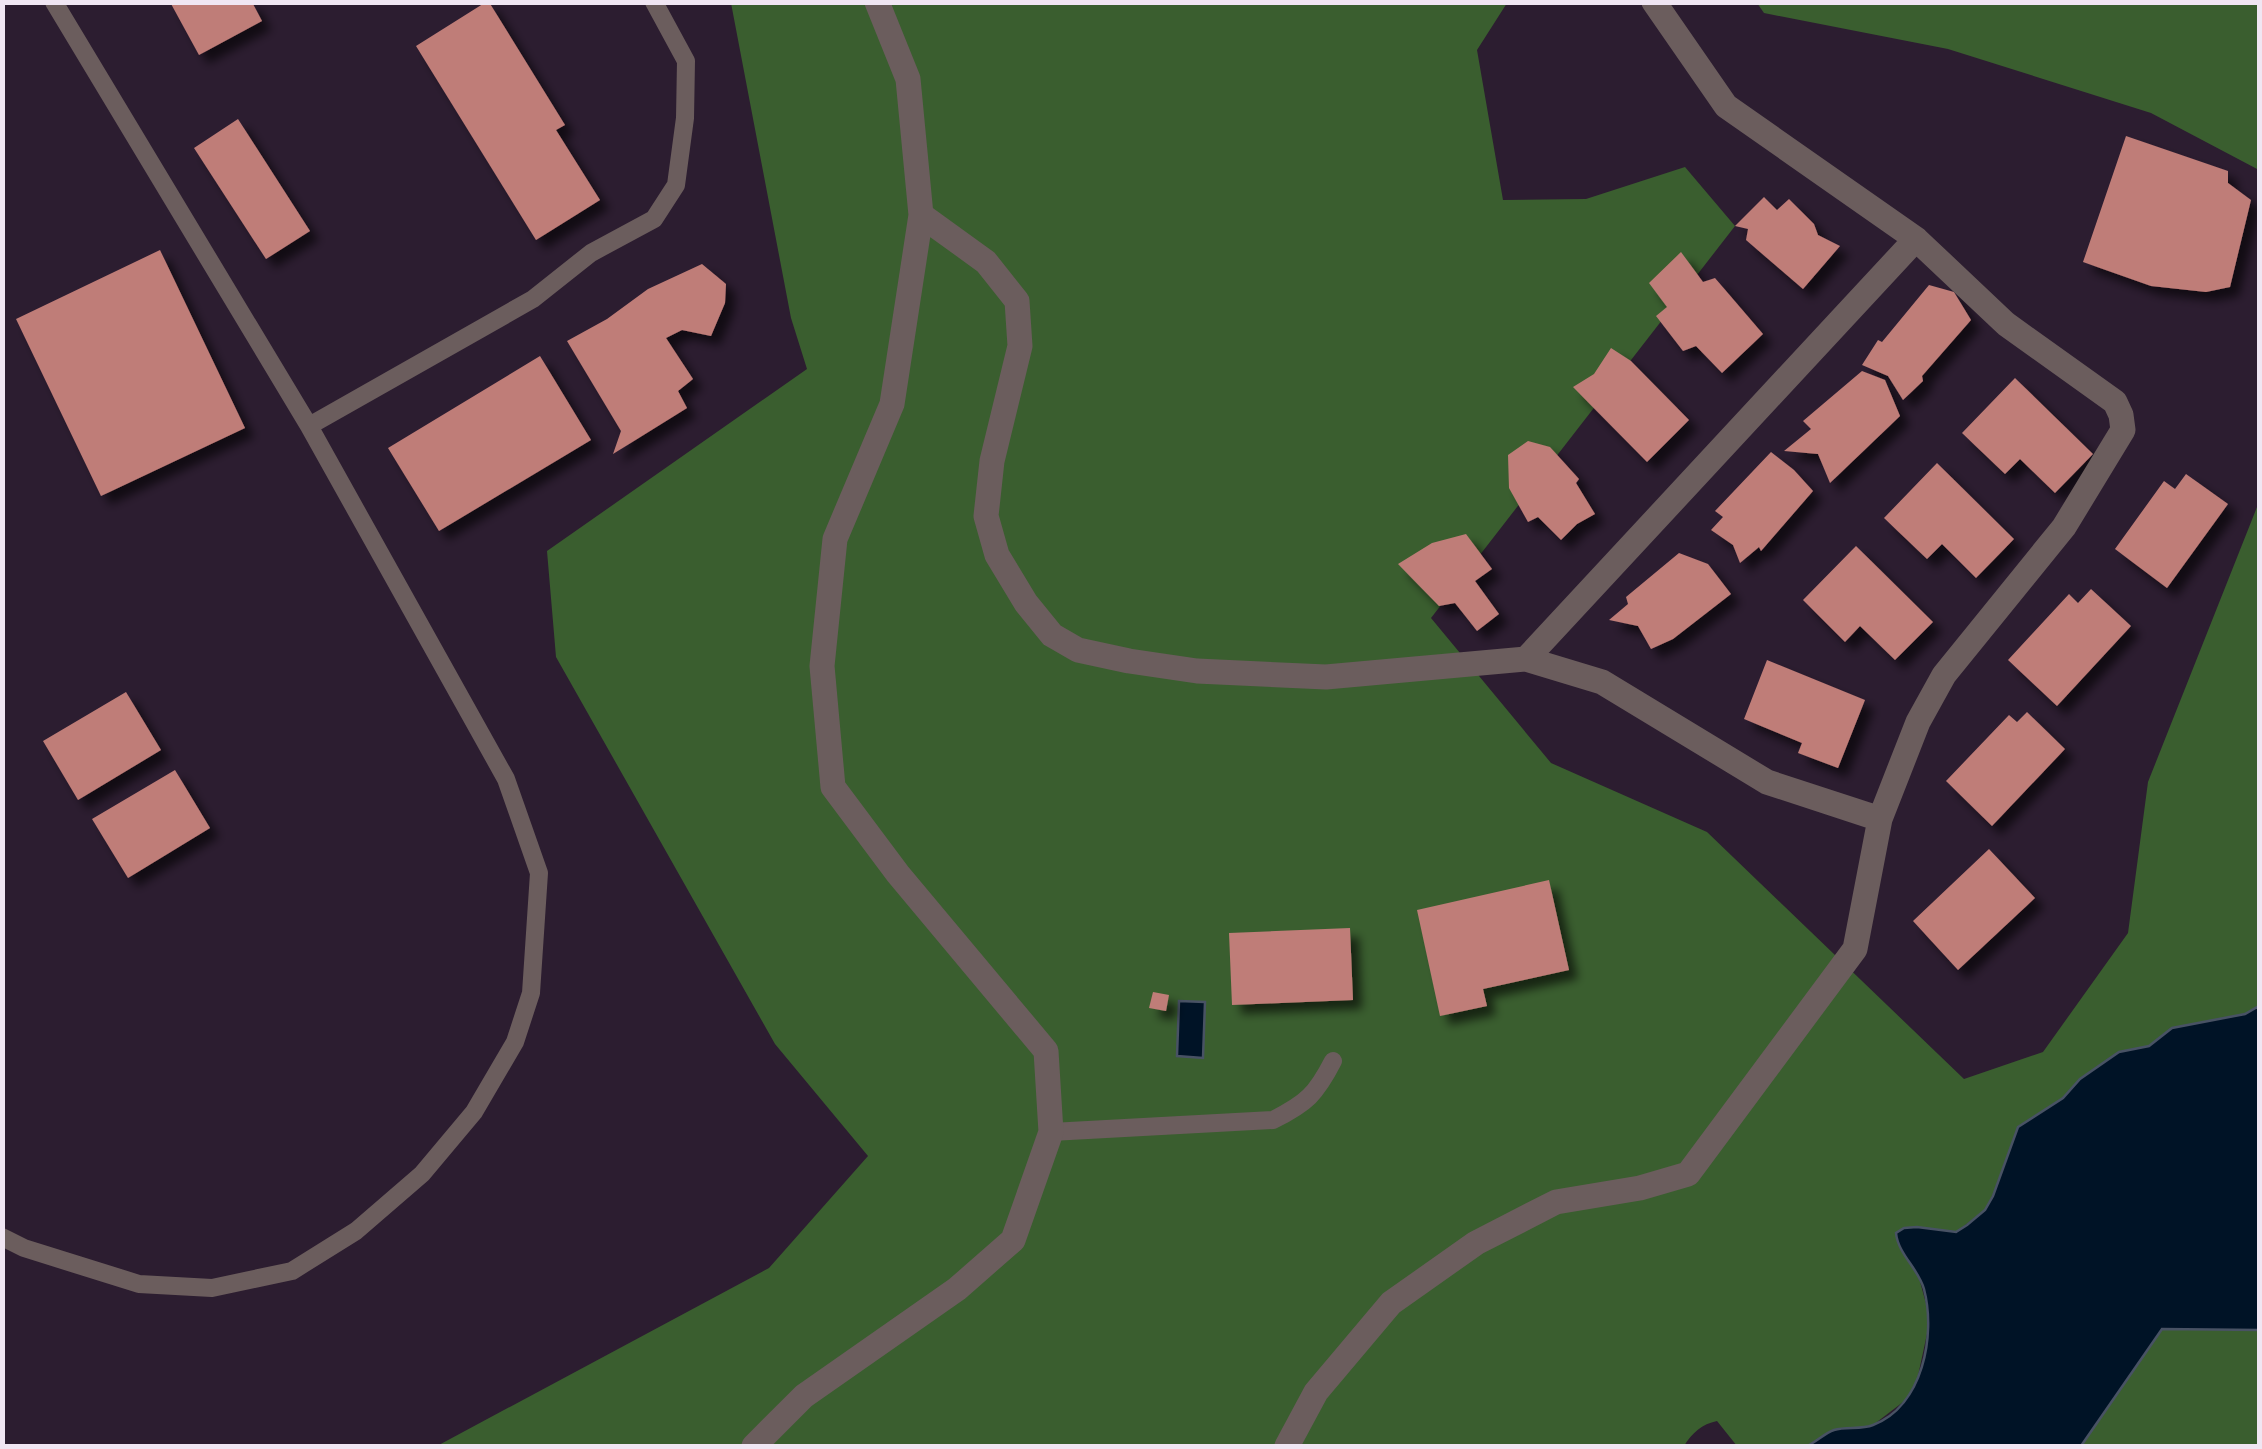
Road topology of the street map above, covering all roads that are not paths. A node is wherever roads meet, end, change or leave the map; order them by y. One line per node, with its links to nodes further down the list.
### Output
1 (54, 2): 7 (lane)
2 (654, 2): 7 (lane)
3 (878, 2): 5 (street)
4 (1654, 2): 6 (street)
5 (920, 216): 8 (street); 11 (street)
6 (1916, 240): 8 (street); 9 (street)
7 (310, 426): 12 (lane)
8 (1526, 659): 9 (street)
9 (1880, 818): 14 (street)
10 (1333, 1061): 11 (lane)
11 (1051, 1132): 13 (street)
12 (2, 1237)
13 (754, 1446)
14 (1287, 1446)

